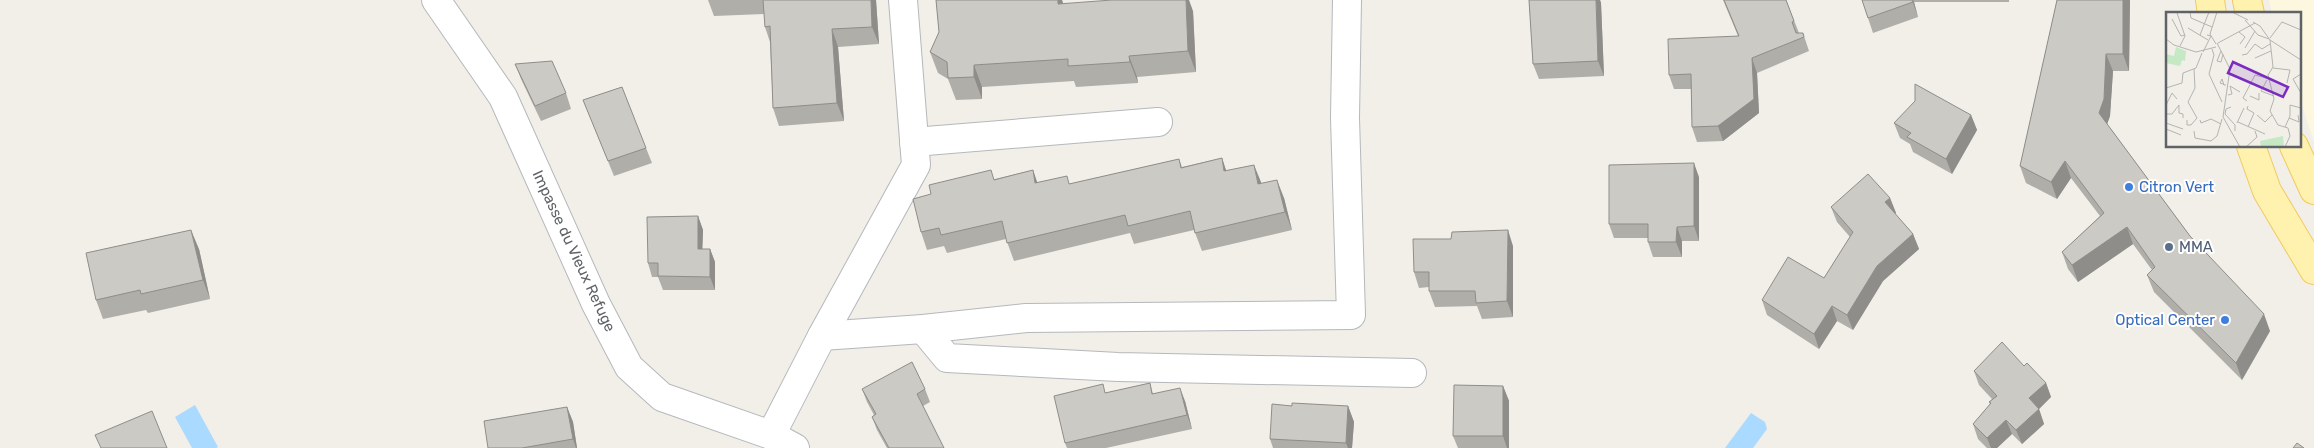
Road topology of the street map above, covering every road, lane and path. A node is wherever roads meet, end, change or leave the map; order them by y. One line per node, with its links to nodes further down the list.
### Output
1 (436, 0): 13 (street, Impasse du Vieux Refuge)
2 (903, 0): 5 (street)
3 (1346, 0): 10 (street)
4 (1158, 122): 5 (street)
5 (914, 142): 11 (street)
6 (2252, 148): 9 (main road)
7 (2295, 148): 8 (main road)
8 (2314, 190)
9 (2314, 270)
10 (923, 330): 11 (street); 12 (street)
11 (822, 336): 13 (street)
12 (1412, 373)
13 (771, 435): 14 (street, Impasse du Vieux Refuge)
14 (795, 448)

